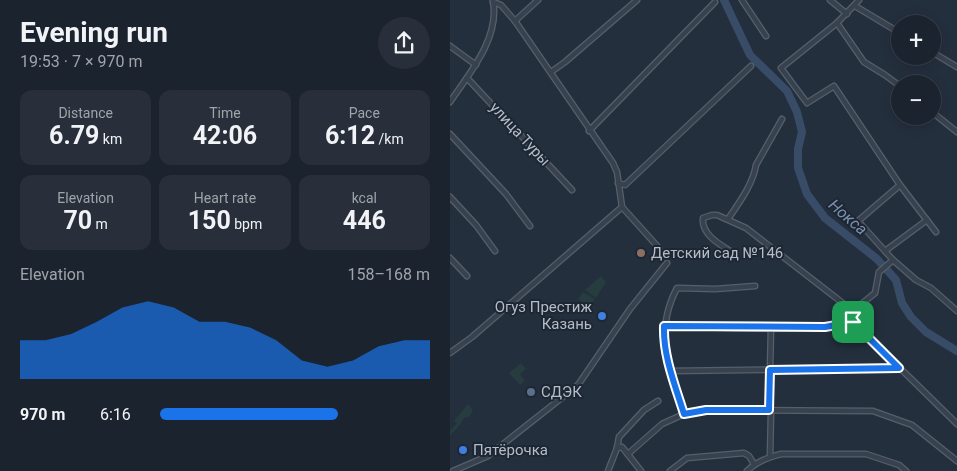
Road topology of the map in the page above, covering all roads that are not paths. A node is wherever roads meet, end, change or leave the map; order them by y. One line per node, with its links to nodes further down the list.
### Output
1 (538, 0): 10 (street)
2 (637, 0): 19 (street)
3 (742, 0): 13 (street)
4 (830, 0): 9 (street)
5 (859, 0): 8 (street)
6 (493, 1): 10 (street); 16 (street)
7 (715, 2): 25 (street)
8 (855, 6): 9 (street); 12 (street)
9 (847, 14): 11 (street)
10 (515, 21): 19 (street)
11 (837, 23): 21 (street); 29 (street)
12 (891, 28)
13 (766, 36)
14 (450, 46): 16 (street)
15 (941, 57): 18 (street)
16 (476, 64): 20 (street)
17 (751, 66): 28 (street)
18 (957, 67)
19 (551, 72): 25 (street)
20 (467, 78): 22 (street); 30 (street, улица Туры)
21 (891, 79)
22 (450, 102)
23 (782, 119): 33 (street)
24 (941, 119): 26 (street)
25 (589, 131): 28 (street)
26 (957, 132)
27 (450, 134): 35 (street)
28 (618, 183): 32 (street)
29 (900, 184): 34 (street); 39 (street)
30 (572, 190)
31 (450, 197): 38 (street)
32 (622, 207): 37 (street); 51 (street)
33 (728, 219): 40 (street); 46 (street)
34 (927, 220): 36 (street); 39 (street)
35 (530, 226)
36 (936, 232)
37 (659, 248)
38 (495, 251)
39 (885, 251): 42 (street)
40 (733, 253)
41 (450, 258): 44 (street)
42 (893, 260): 46 (street); 47 (street)
43 (666, 263): 64 (street)
44 (467, 276)
45 (755, 286): 49 (street)
46 (853, 311): 48 (street)
47 (957, 311)
48 (853, 322): 50 (street); 52 (street)
49 (664, 326): 50 (street); 54 (street)
50 (771, 328): 53 (street)
51 (450, 353)
52 (899, 368): 53 (street); 58 (street)
53 (770, 370): 54 (street); 56 (street)
54 (670, 371): 57 (street)
55 (658, 401): 59 (street)
56 (770, 411): 57 (street); 61 (street); 62 (street)
57 (684, 414): 60 (street)
58 (957, 424)
59 (617, 448): 60 (street); 65 (street)
60 (628, 454): 66 (street)
61 (770, 457): 63 (street); 69 (street)
62 (957, 461)
63 (754, 464): 67 (street); 68 (street)
64 (453, 471)
65 (608, 471)
66 (641, 471)
67 (670, 471)
68 (747, 471)
69 (906, 471)

